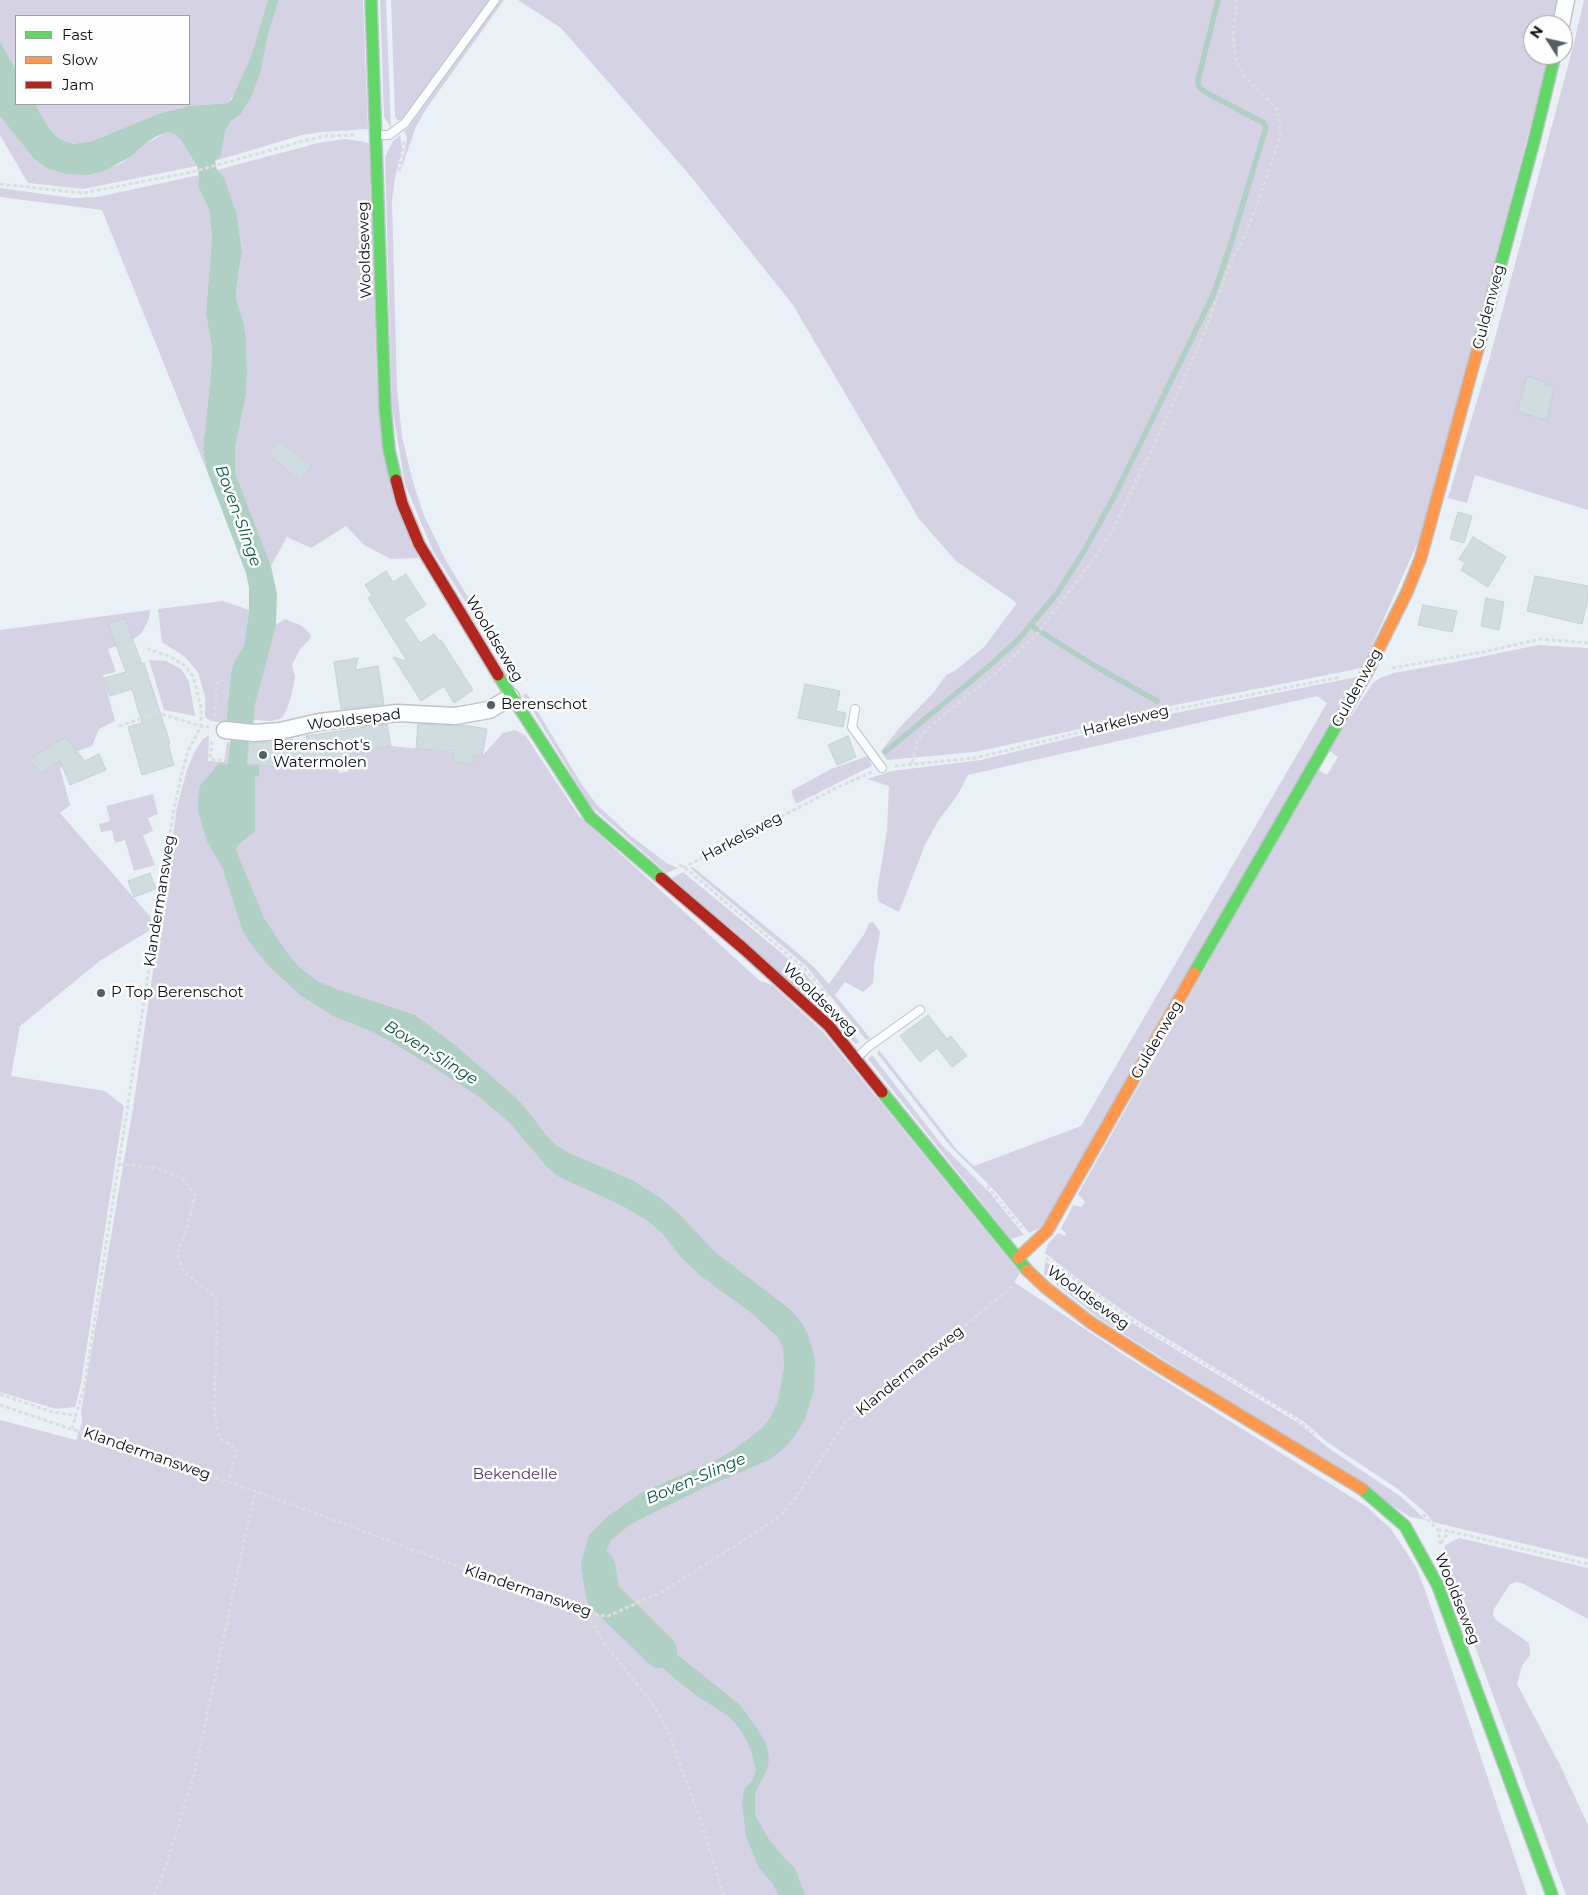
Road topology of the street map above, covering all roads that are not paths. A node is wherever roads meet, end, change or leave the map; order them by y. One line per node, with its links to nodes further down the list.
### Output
1 (371, 0): 6 (main road, Wooldseweg)
2 (495, 0): 6 (lane)
3 (1566, 0): 4 (street)
4 (1563, 15)
5 (1553, 65): 13 (main road, Guldenweg)
6 (376, 135): 7 (main road, Wooldseweg)
7 (512, 697): 9 (street, Wooldsepad); 12 (main road, Wooldseweg)
8 (855, 709): 10 (lane)
9 (225, 730)
10 (882, 768)
11 (920, 1010): 12 (lane)
12 (856, 1058): 13 (main road, Wooldseweg)
13 (1018, 1258): 14 (main road, Wooldseweg)
14 (1552, 1895)

